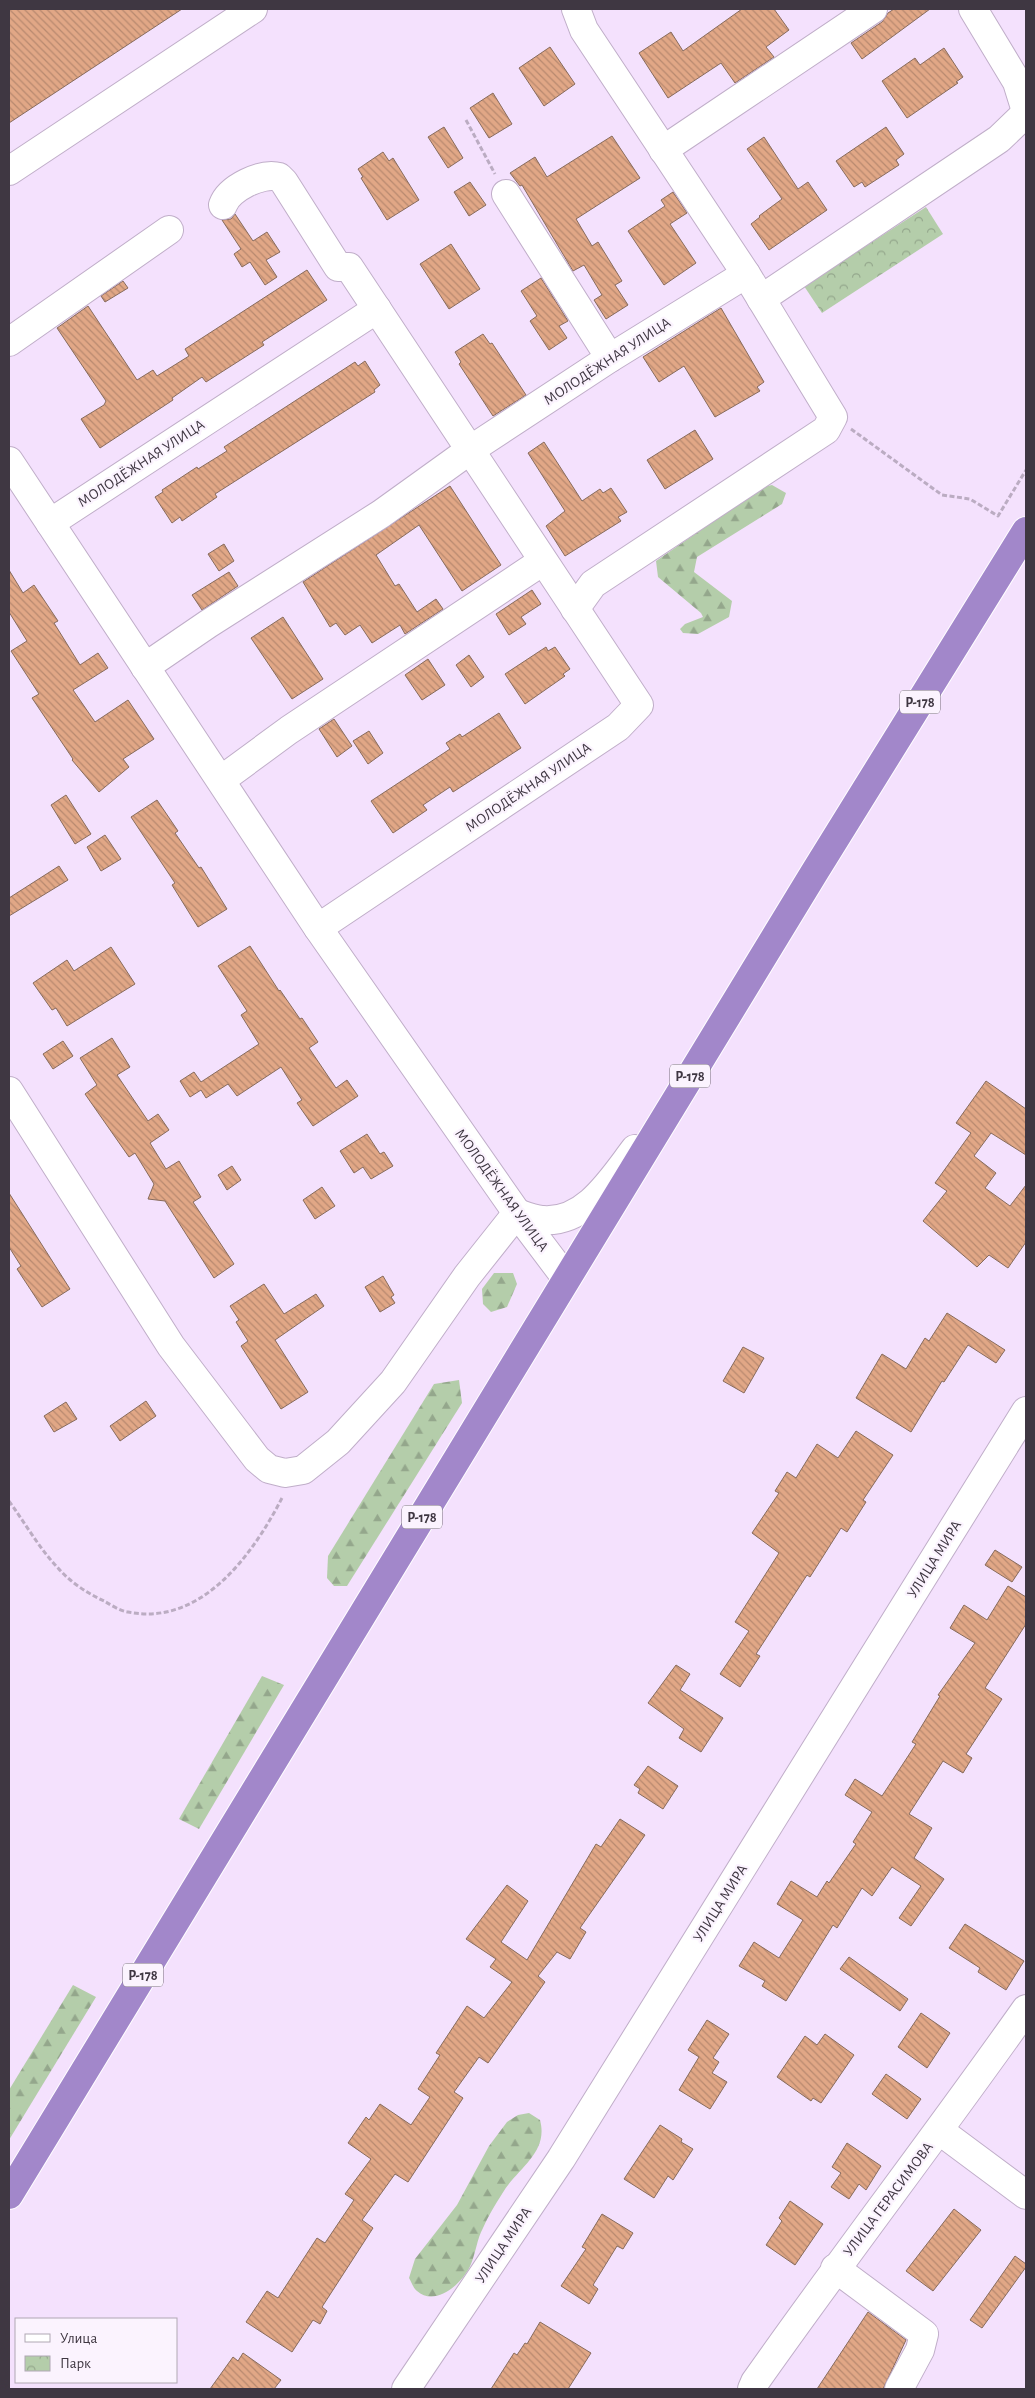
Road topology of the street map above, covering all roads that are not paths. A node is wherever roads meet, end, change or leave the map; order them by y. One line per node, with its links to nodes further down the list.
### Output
1 (253, 9): 7 (street)
2 (873, 9): 6 (street)
3 (973, 9): 5 (street)
4 (580, 20): 6 (street)
5 (1026, 112): 12 (street)
6 (663, 150): 11 (street)
7 (9, 171)
8 (506, 194): 15 (street)
9 (223, 205): 13 (street, МОЛОДЁЖНАЯ УЛИЦА)
10 (169, 230): 14 (street)
11 (746, 274): 12 (street); 15 (street, МОЛОДЁЖНАЯ УЛИЦА)
12 (761, 299): 21 (street)
13 (376, 309): 16 (street, МОЛОДЁЖНАЯ УЛИЦА); 18 (street, МОЛОДЁЖНАЯ УЛИЦА)
14 (9, 342)
15 (610, 358): 16 (street, МОЛОДЁЖНАЯ УЛИЦА)
16 (470, 450): 20 (street, МОЛОДЁЖНАЯ УЛИЦА); 22 (street, МОЛОДЁЖНАЯ УЛИЦА)
17 (9, 461): 18 (street)
18 (50, 523): 22 (street, МОЛОДЁЖНАЯ УЛИЦА)
19 (1026, 532): 25 (highway, Р-178)
20 (543, 561): 21 (street, МОЛОДЁЖНАЯ УЛИЦА); 23 (street)
21 (575, 609): 24 (street, МОЛОДЁЖНАЯ УЛИЦА)
22 (145, 667): 23 (street, МОЛОДЁЖНАЯ УЛИЦА)
23 (221, 780): 24 (street, МОЛОДЁЖНАЯ УЛИЦА)
24 (318, 928): 27 (street, МОЛОДЁЖНАЯ УЛИЦА)
25 (685, 1084): 27 (street); 28 (highway, Р-178)
26 (9, 1091): 27 (street)
27 (517, 1213): 28 (street, МОЛОДЁЖНАЯ УЛИЦА)
28 (566, 1278): 32 (highway, Р-178)
29 (1026, 1411): 35 (street, УЛИЦА МИРА)
30 (1026, 2009): 31 (street, УЛИЦА ГЕРАСИМОВА)
31 (940, 2131): 33 (street); 34 (street, УЛИЦА ГЕРАСИМОВА)
32 (9, 2195)
33 (1026, 2195)
34 (835, 2268): 36 (street, УЛИЦА ГЕРАСИМОВА); 37 (street)
35 (406, 2389)
36 (752, 2389)
37 (899, 2389)

